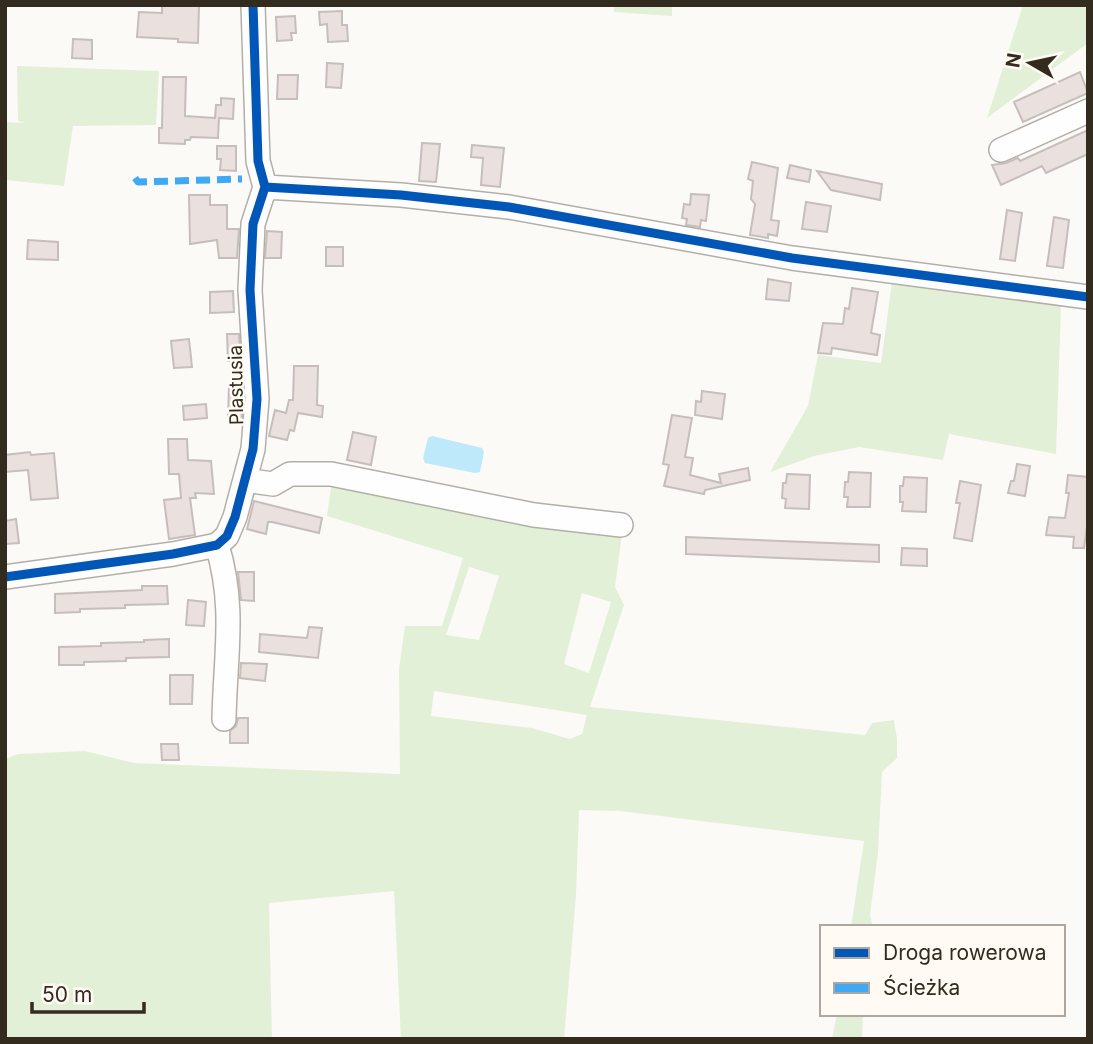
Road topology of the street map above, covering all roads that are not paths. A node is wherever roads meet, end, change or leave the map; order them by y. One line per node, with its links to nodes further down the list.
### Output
1 (253, 5): 4 (street, Plastusia)
2 (1088, 111): 3 (street)
3 (1002, 150)
4 (265, 187): 5 (street); 6 (street, Plastusia)
5 (1088, 296)
6 (245, 480): 7 (street); 8 (street, Plastusia)
7 (621, 525)
8 (217, 545): 9 (street); 10 (street)
9 (5, 577)
10 (224, 719)

